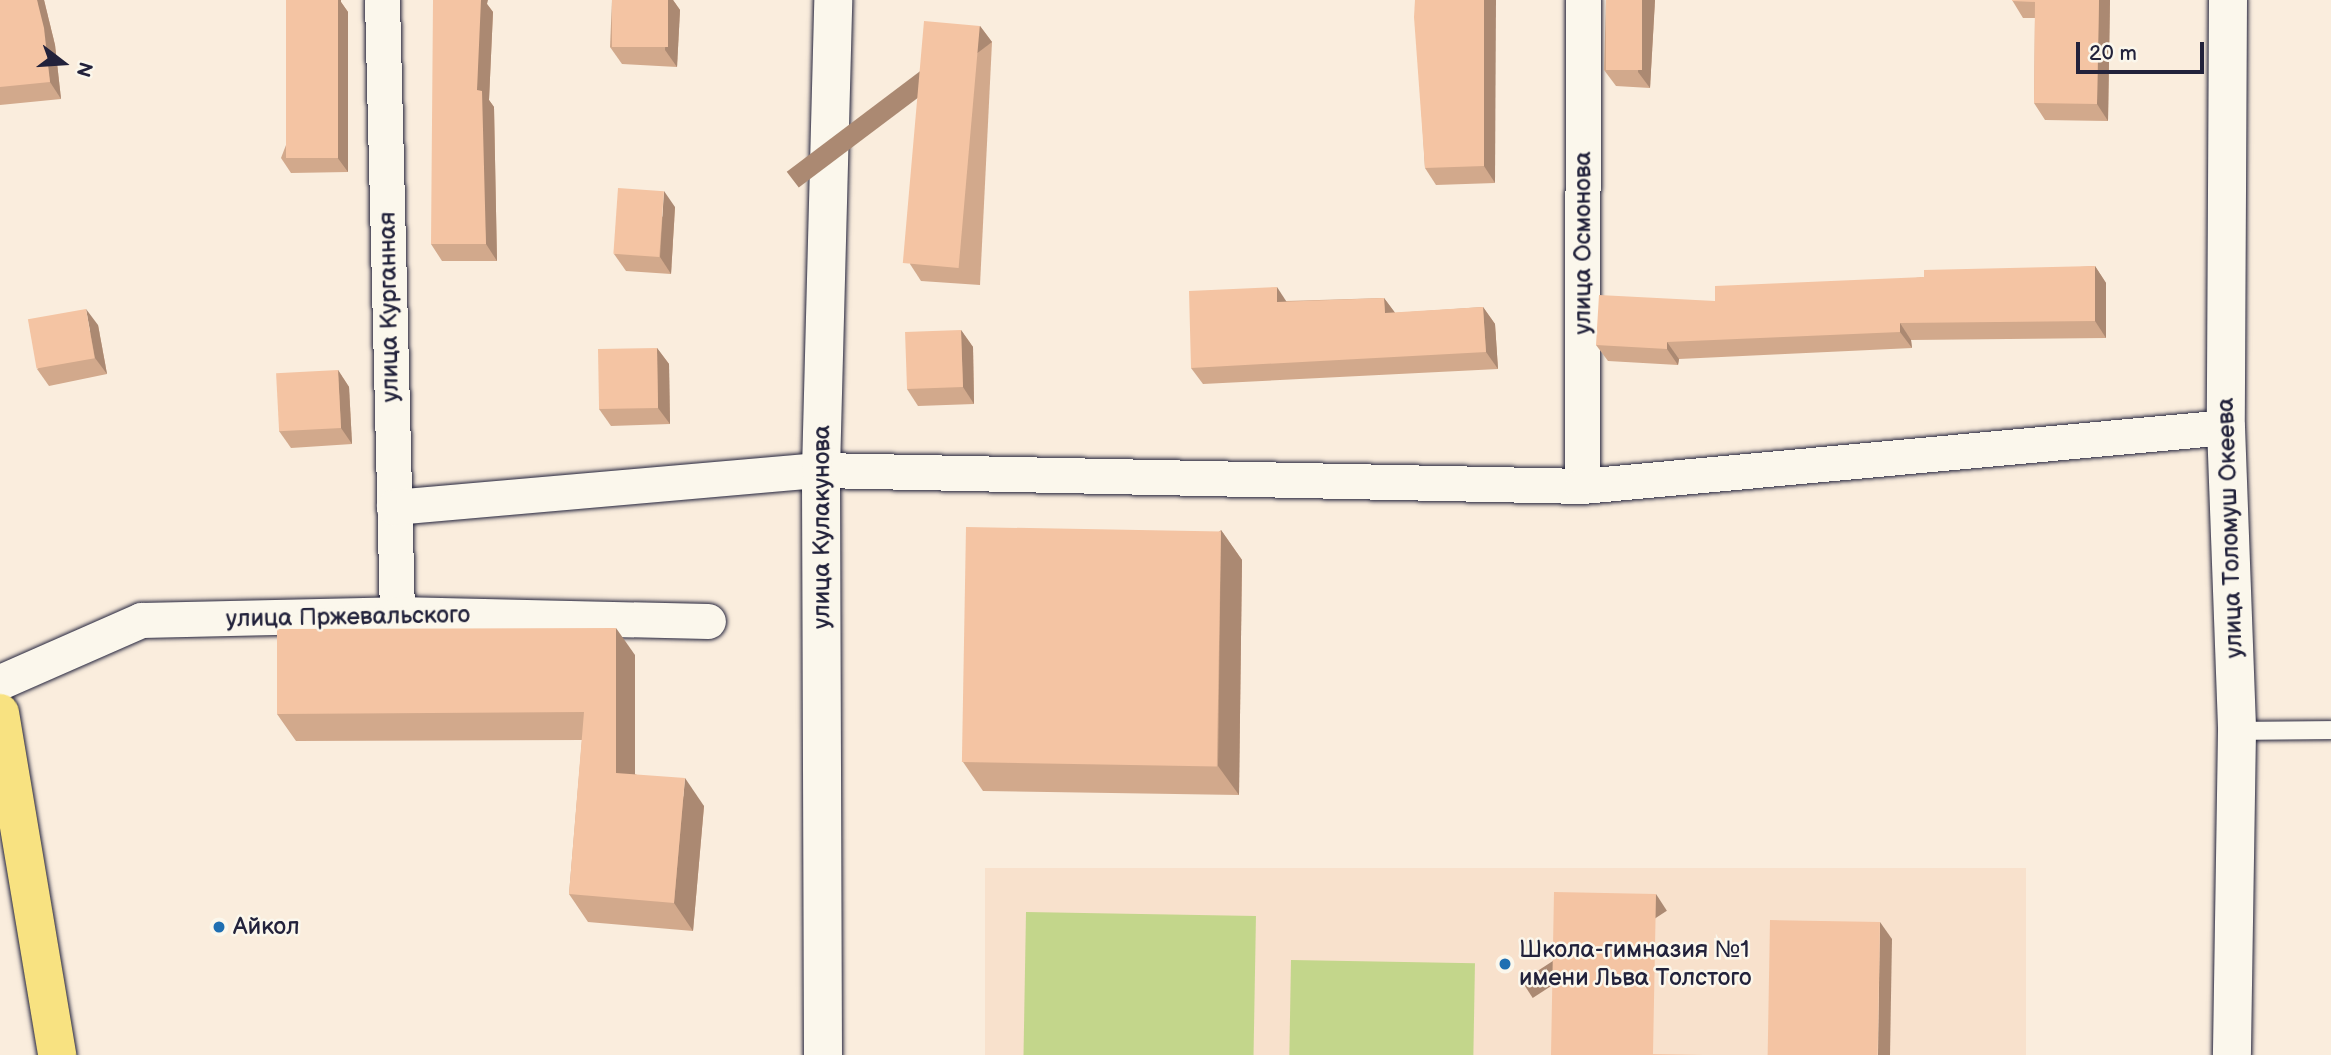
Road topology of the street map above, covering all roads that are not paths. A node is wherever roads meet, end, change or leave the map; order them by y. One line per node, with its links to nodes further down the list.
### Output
1 (382, 0): 8 (street, улица Курганная)
2 (833, 0): 6 (street, улица Кулакунова)
3 (1583, 0): 7 (street, улица Осмонова)
4 (2228, 0): 5 (street, улица Толомуш Океева)
5 (2226, 427): 7 (street); 14 (street, улица Толомуш Океева)
6 (821, 470): 7 (street); 8 (street); 16 (street, улица Кулакунова)
7 (1582, 486)
8 (394, 507): 9 (street, улица Курганная)
9 (397, 614): 10 (street, улица Пржевальского); 11 (street, улица Пржевальского)
10 (708, 621)
11 (0, 682)
12 (0, 713): 15 (highway)
13 (2331, 730): 14 (lane)
14 (2236, 731): 17 (street, улица Толомуш Океева)
15 (57, 1055)
16 (823, 1055)
17 (2232, 1055)

